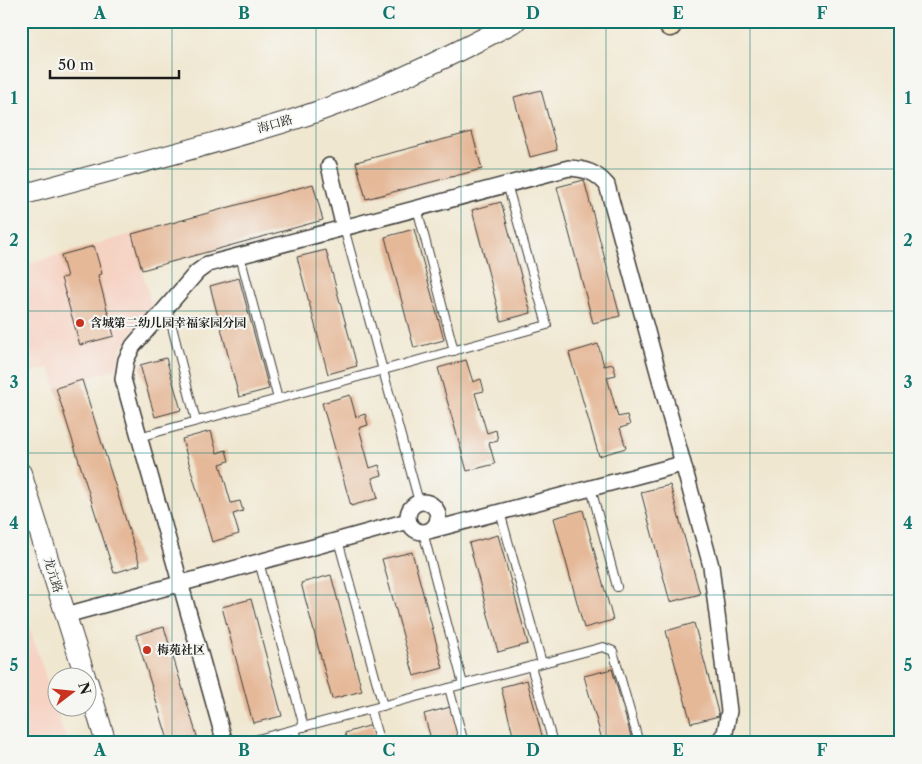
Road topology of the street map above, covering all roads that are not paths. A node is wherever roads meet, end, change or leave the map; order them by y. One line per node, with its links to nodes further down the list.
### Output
1 (516, 21): 4 (street, 海口路)
2 (329, 166): 6 (street)
3 (507, 184): 5 (street); 9 (lane); 14 (street)
4 (21, 195)
5 (417, 208): 6 (street); 9 (lane)
6 (344, 228): 7 (street); 10 (lane)
7 (240, 256): 8 (street); 11 (lane)
8 (168, 306): 12 (lane); 13 (street)
9 (454, 351): 10 (lane)
10 (383, 370): 11 (lane); 17 (lane)
11 (278, 399): 12 (lane)
12 (196, 421): 13 (lane)
13 (139, 437): 23 (street)
14 (682, 464): 16 (street); 44 (street)
15 (21, 473): 25 (street, 龙亢路)
16 (591, 488): 18 (street); 24 (lane)
17 (419, 502): 19 (street); 20 (street)
18 (500, 512): 20 (street); 26 (lane)
19 (408, 521): 20 (street); 21 (street)
20 (427, 531): 29 (lane)
21 (338, 540): 22 (street); 31 (lane)
22 (260, 562): 23 (street); 34 (lane)
23 (180, 584): 25 (street); 37 (street)
24 (617, 587)
25 (66, 615): 27 (street, 龙亢路)
26 (542, 663): 28 (lane); 43 (lane)
27 (82, 666)
28 (531, 666): 29 (lane); 42 (lane)
29 (464, 684): 30 (lane)
30 (449, 688): 31 (lane); 41 (lane)
31 (383, 706): 32 (lane)
32 (370, 709): 34 (lane); 40 (lane)
33 (98, 716): 36 (street)
34 (304, 727): 35 (lane)
35 (295, 730): 38 (lane); 39 (lane)
36 (106, 743)
37 (225, 743)
38 (243, 743)
39 (299, 743)
40 (380, 743)
41 (464, 743)
42 (553, 743)
43 (639, 743)
44 (717, 743)

